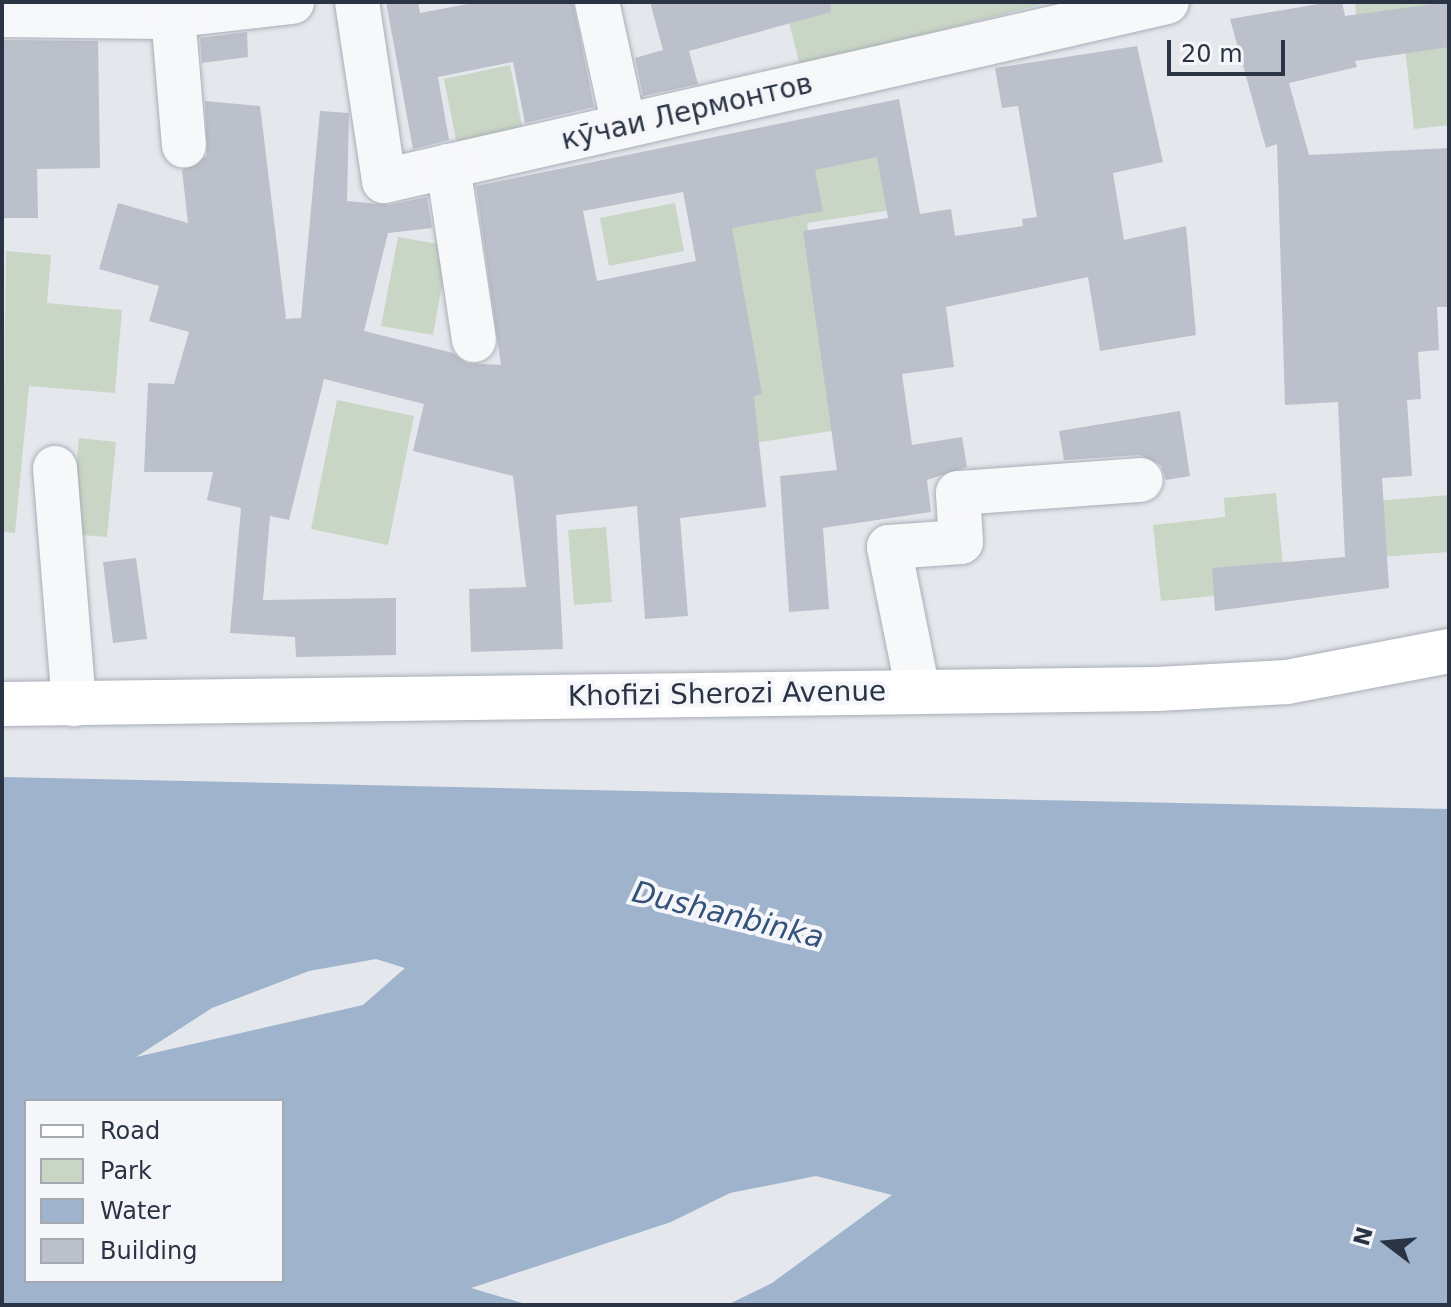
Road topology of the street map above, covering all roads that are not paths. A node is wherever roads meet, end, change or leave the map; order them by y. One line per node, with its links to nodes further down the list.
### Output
1 (292, 2): 6 (lane)
2 (357, 2): 9 (lane, кӯчаи Лермонтов)
3 (597, 2): 7 (lane)
4 (1167, 2): 7 (lane, кӯчаи Лермонтов)
5 (2, 15): 6 (lane)
6 (173, 15): 8 (lane)
7 (624, 126): 9 (lane, кӯчаи Лермонтов)
8 (184, 146)
9 (448, 166): 10 (lane)
10 (474, 340)
11 (55, 468): 16 (lane)
12 (1141, 480): 14 (lane)
13 (1449, 651): 14 (main road, Khofizi Sherozi Avenue)
14 (918, 691): 16 (main road, Khofizi Sherozi Avenue)
15 (2, 704): 16 (main road, Khofizi Sherozi Avenue)
16 (74, 704)

